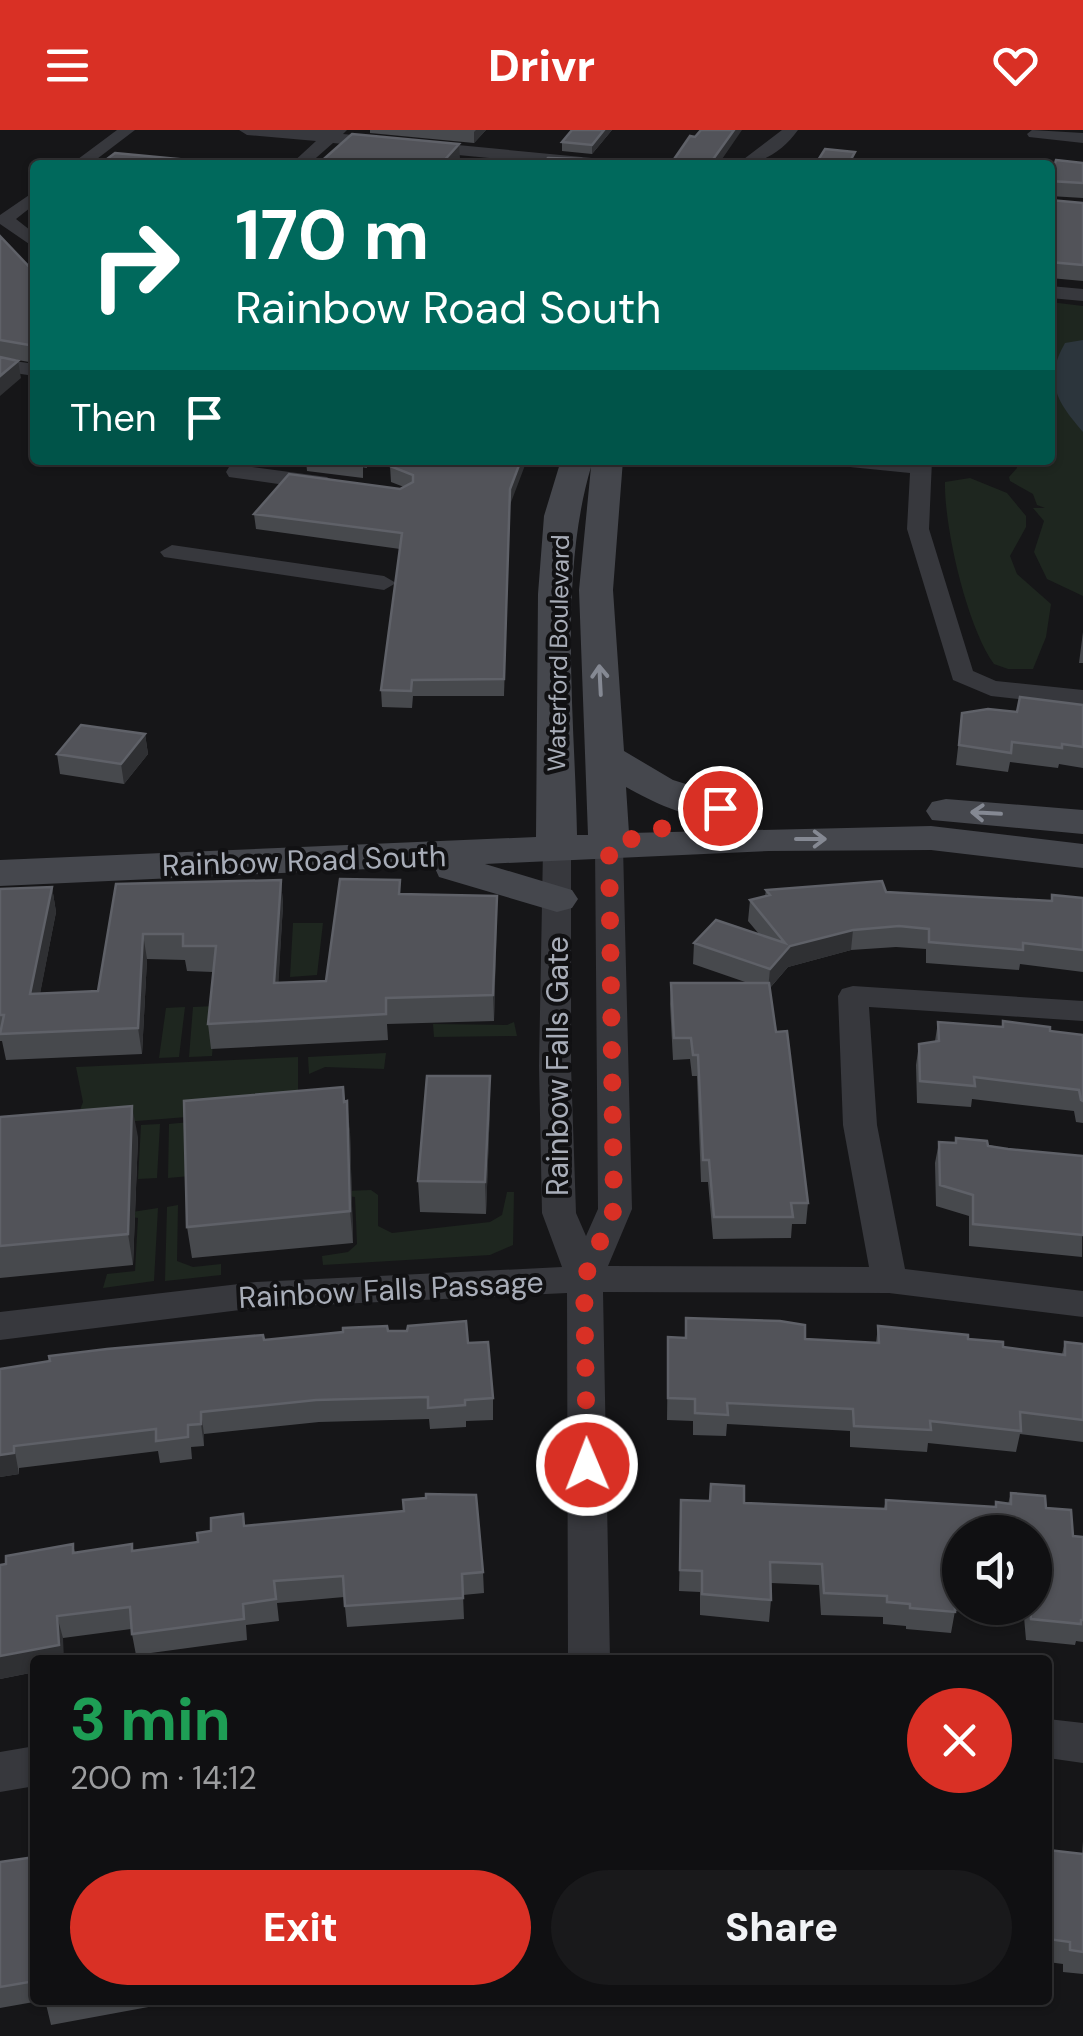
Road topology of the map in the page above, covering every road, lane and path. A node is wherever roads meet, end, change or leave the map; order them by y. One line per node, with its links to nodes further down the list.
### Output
1 (127, 130): 8 (street)
2 (247, 130): 3 (street)
3 (334, 134): 7 (street); 9 (street)
4 (1034, 138): 5 (street)
5 (1083, 138)
6 (782, 145): 11 (main road)
7 (520, 155): 10 (street)
8 (85, 160)
9 (304, 160)
10 (566, 160)
11 (752, 160)
12 (0, 194): 13 (street)
13 (30, 197)
14 (30, 200): 15 (street)
15 (30, 239)
16 (1055, 293): 17 (street)
17 (1083, 296)
18 (0, 365): 19 (street)
19 (30, 369)
20 (575, 465): 32 (main road, Waterford Boulevard)
21 (607, 465): 28 (main road, Waterford Boulevard, one-way to 21)
22 (919, 465): 27 (street)
23 (242, 466): 24 (street)
24 (346, 486)
25 (172, 552): 26 (street)
26 (384, 583)
27 (1083, 698)
28 (604, 755): 29 (main road); 31 (main road, Waterford Boulevard)
29 (720, 808): 30 (main road, Rainbow Road South, one-way to 29); 31 (main road, Rainbow Road South)
30 (1083, 822)
31 (609, 847): 32 (main road, Rainbow Road South); 33 (main road, Rainbow Road South, one-way to 33); 38 (street, Rainbow Falls Gate)
32 (557, 849): 34 (main road, Rainbow Road South); 36 (street, Rainbow Falls Gate)
33 (1083, 856)
34 (402, 857): 35 (main road, Rainbow Road South); 36 (main road)
35 (0, 873)
36 (558, 899): 38 (street, Rainbow Falls Gate)
37 (1083, 1011): 39 (street)
38 (584, 1279): 39 (street, Rainbow Falls Passage); 41 (street, Rainbow Falls Passage); 42 (street, Rainbow Falls Gate)
39 (888, 1280): 40 (street, Rainbow Falls Passage)
40 (1083, 1304)
41 (0, 1326)
42 (589, 1655)
43 (1052, 1739): 44 (street)
44 (1083, 1743)
45 (30, 1767): 46 (street)
46 (0, 1772)

